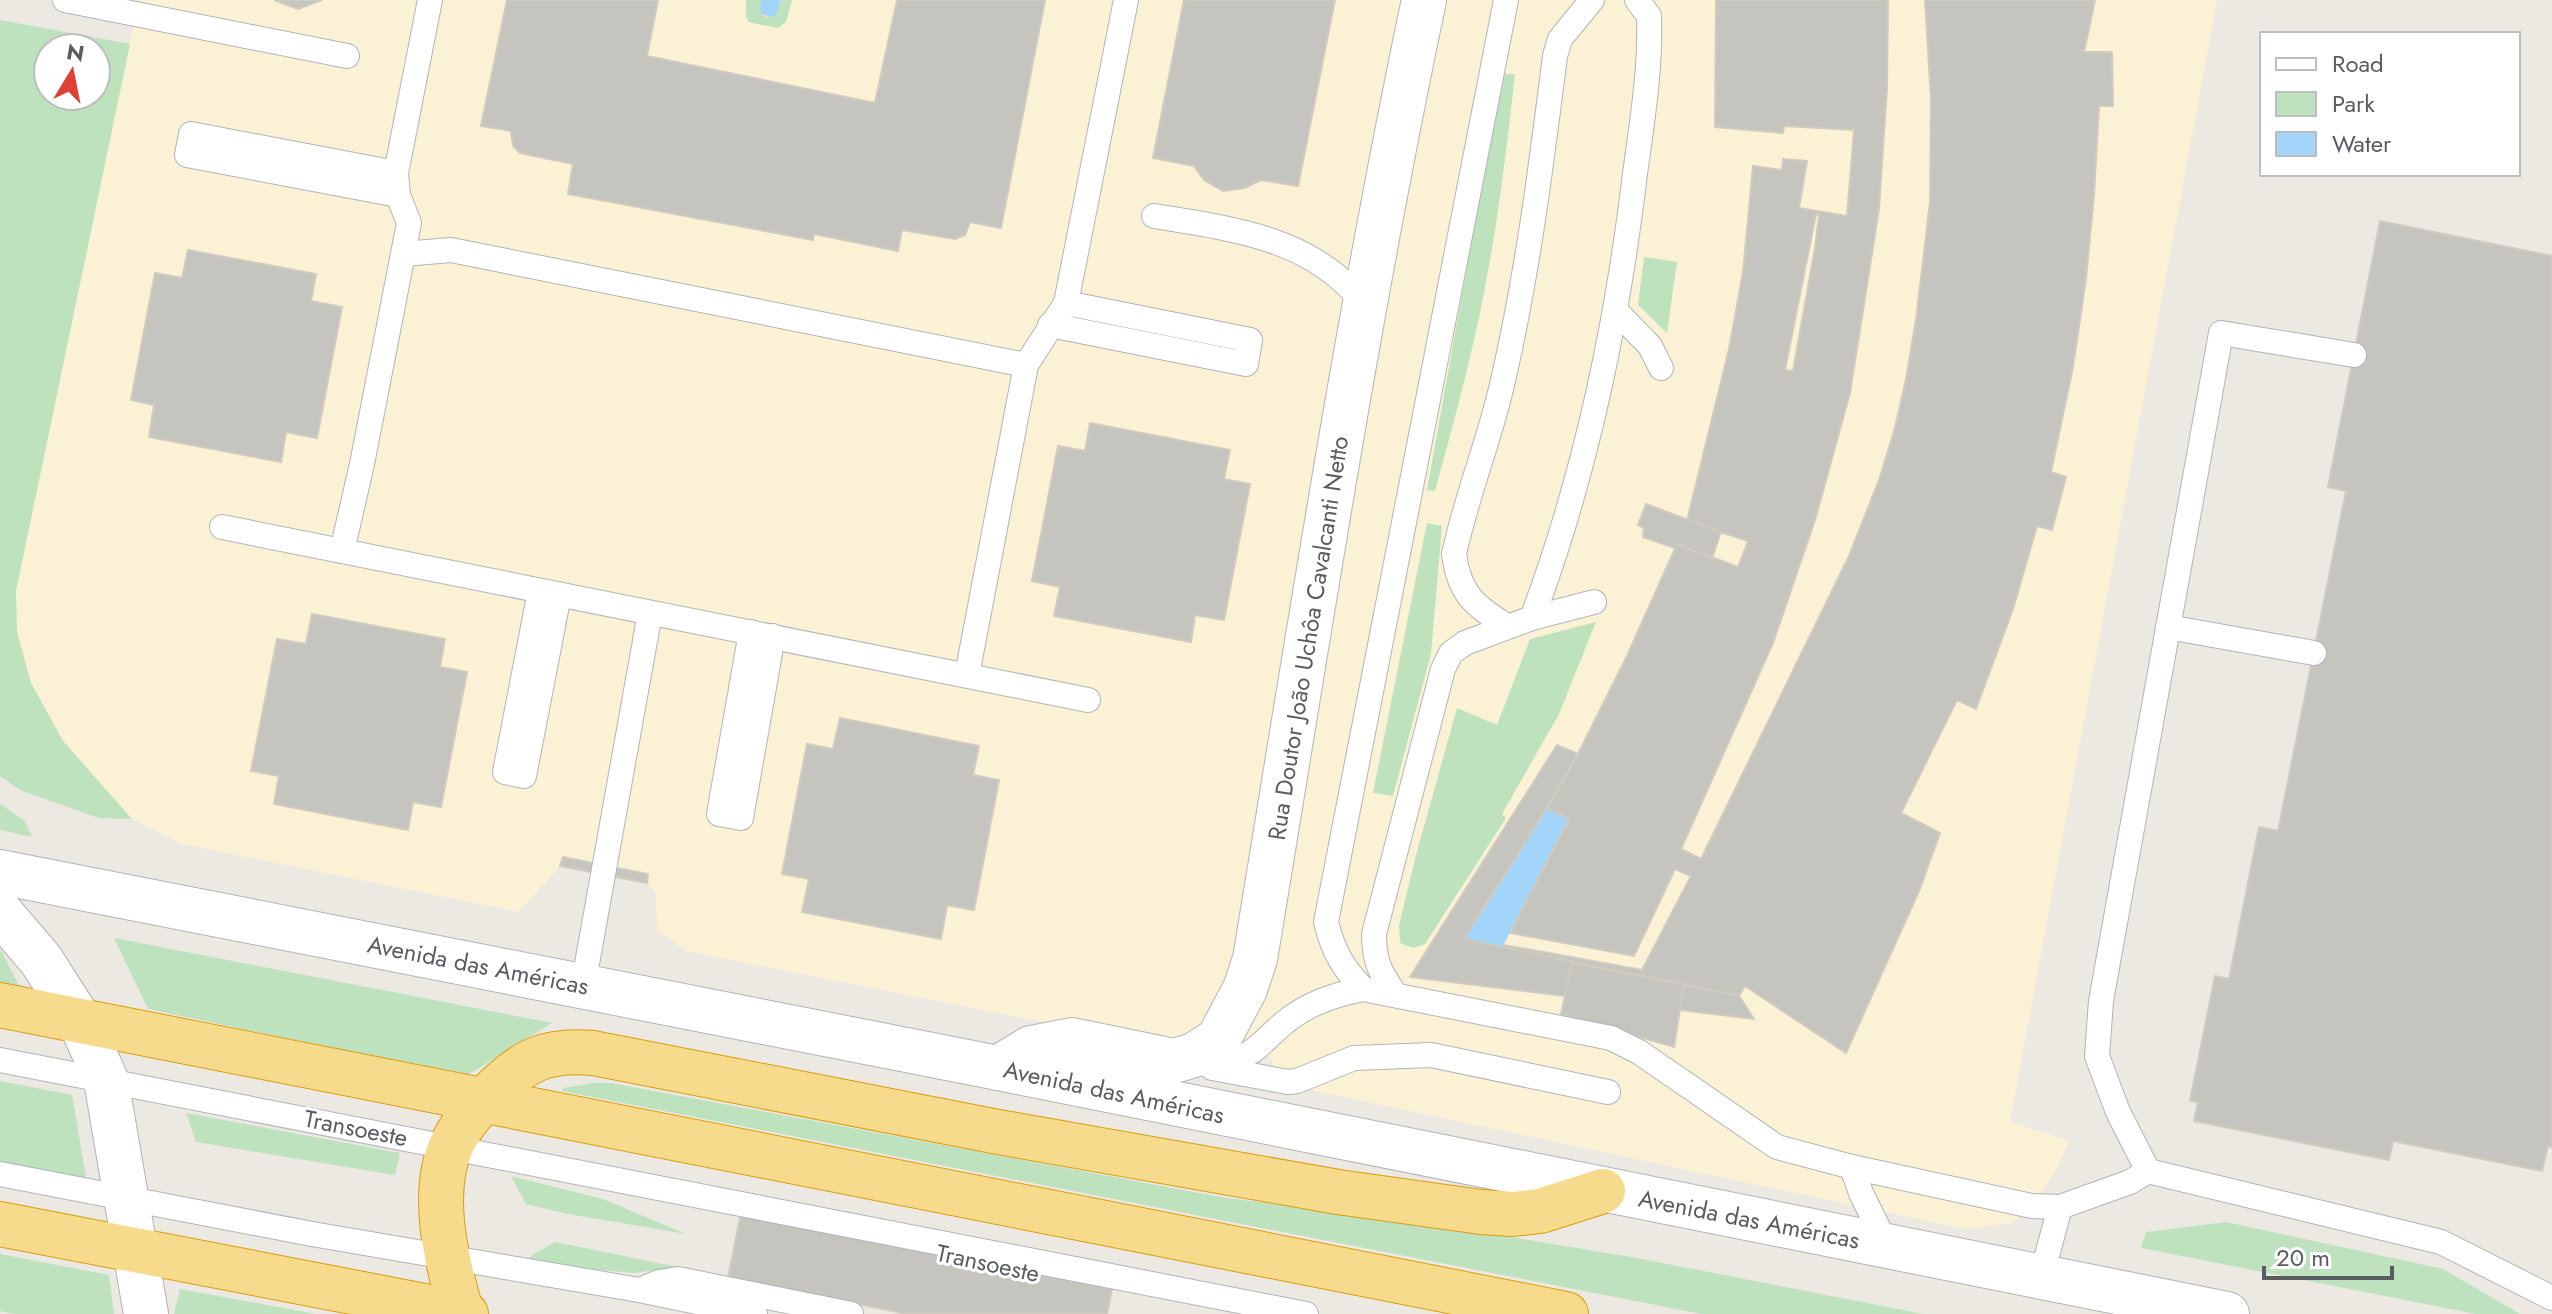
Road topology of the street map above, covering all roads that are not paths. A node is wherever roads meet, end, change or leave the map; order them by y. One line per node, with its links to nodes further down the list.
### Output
1 (65, 0): 8 (lane)
2 (430, 0): 10 (lane)
3 (1126, 0): 13 (lane)
4 (1424, 0): 14 (main road, Rua Doutor João Uchôa Cavalcanti Netto)
5 (1506, 0): 35 (lane)
6 (1592, 0): 26 (lane)
7 (1637, 0): 15 (lane)
8 (118, 6): 9 (lane)
9 (347, 56)
10 (397, 184): 10 (lane); 12 (lane)
11 (1154, 216): 14 (lane)
12 (403, 254): 18 (lane); 21 (lane)
13 (1066, 303): 16 (lane); 16 (lane)
14 (1364, 304): 40 (main road, Rua Doutor João Uchôa Cavalcanti Netto)
15 (1616, 311): 19 (lane); 25 (lane)
16 (1050, 325): 18 (lane)
17 (2354, 355): 27 (lane)
18 (1026, 365): 30 (lane)
19 (1661, 368)
20 (222, 527): 21 (lane)
21 (342, 551): 22 (lane)
22 (549, 593): 22 (lane); 24 (lane)
23 (1594, 602): 25 (lane)
24 (650, 613): 28 (lane); 34 (lane)
25 (1532, 618): 26 (lane)
26 (1507, 626): 36 (lane)
27 (2168, 627): 29 (lane); 47 (lane)
28 (762, 634): 28 (lane); 30 (lane)
29 (2314, 653)
30 (967, 675): 31 (lane)
31 (1088, 700)
32 (0, 872): 34 (main road, Avenida das Américas)
33 (0, 912): 38 (main road)
34 (583, 986): 41 (main road, Avenida das Américas)
35 (1363, 989): 36 (lane); 40 (lane)
36 (1395, 994): 46 (lane)
37 (0, 1005): 38 (highway)
38 (80, 1021): 42 (main road); 44 (highway)
39 (0, 1060): 42 (lane, Transoeste)
40 (1174, 1061): 41 (main road); 43 (lane)
41 (998, 1068): 49 (main road, Avenida das Américas)
42 (106, 1080): 45 (lane, Transoeste); 50 (main road)
43 (1608, 1092)
44 (483, 1101): 45 (highway); 49 (highway); 64 (highway)
45 (451, 1146): 55 (highway); 63 (lane, Transoeste)
46 (1852, 1167): 51 (lane); 53 (lane)
47 (2148, 1171): 51 (lane); 58 (lane)
48 (0, 1174): 50 (lane)
49 (1603, 1191): 53 (main road, Avenida das Américas)
50 (125, 1198): 54 (main road); 55 (lane)
51 (2060, 1207): 56 (lane)
52 (0, 1224): 54 (highway)
53 (1887, 1246): 56 (main road, Avenida das Américas)
54 (134, 1250): 59 (main road); 60 (highway)
55 (446, 1258): 57 (lane); 60 (highway)
56 (2041, 1278): 65 (main road, Avenida das Américas)
57 (639, 1290): 61 (lane); 62 (lane)
58 (2552, 1298)
59 (146, 1314)
60 (463, 1314)
61 (755, 1314)
62 (851, 1314)
63 (1306, 1314)
64 (1566, 1314)
65 (2227, 1314)

